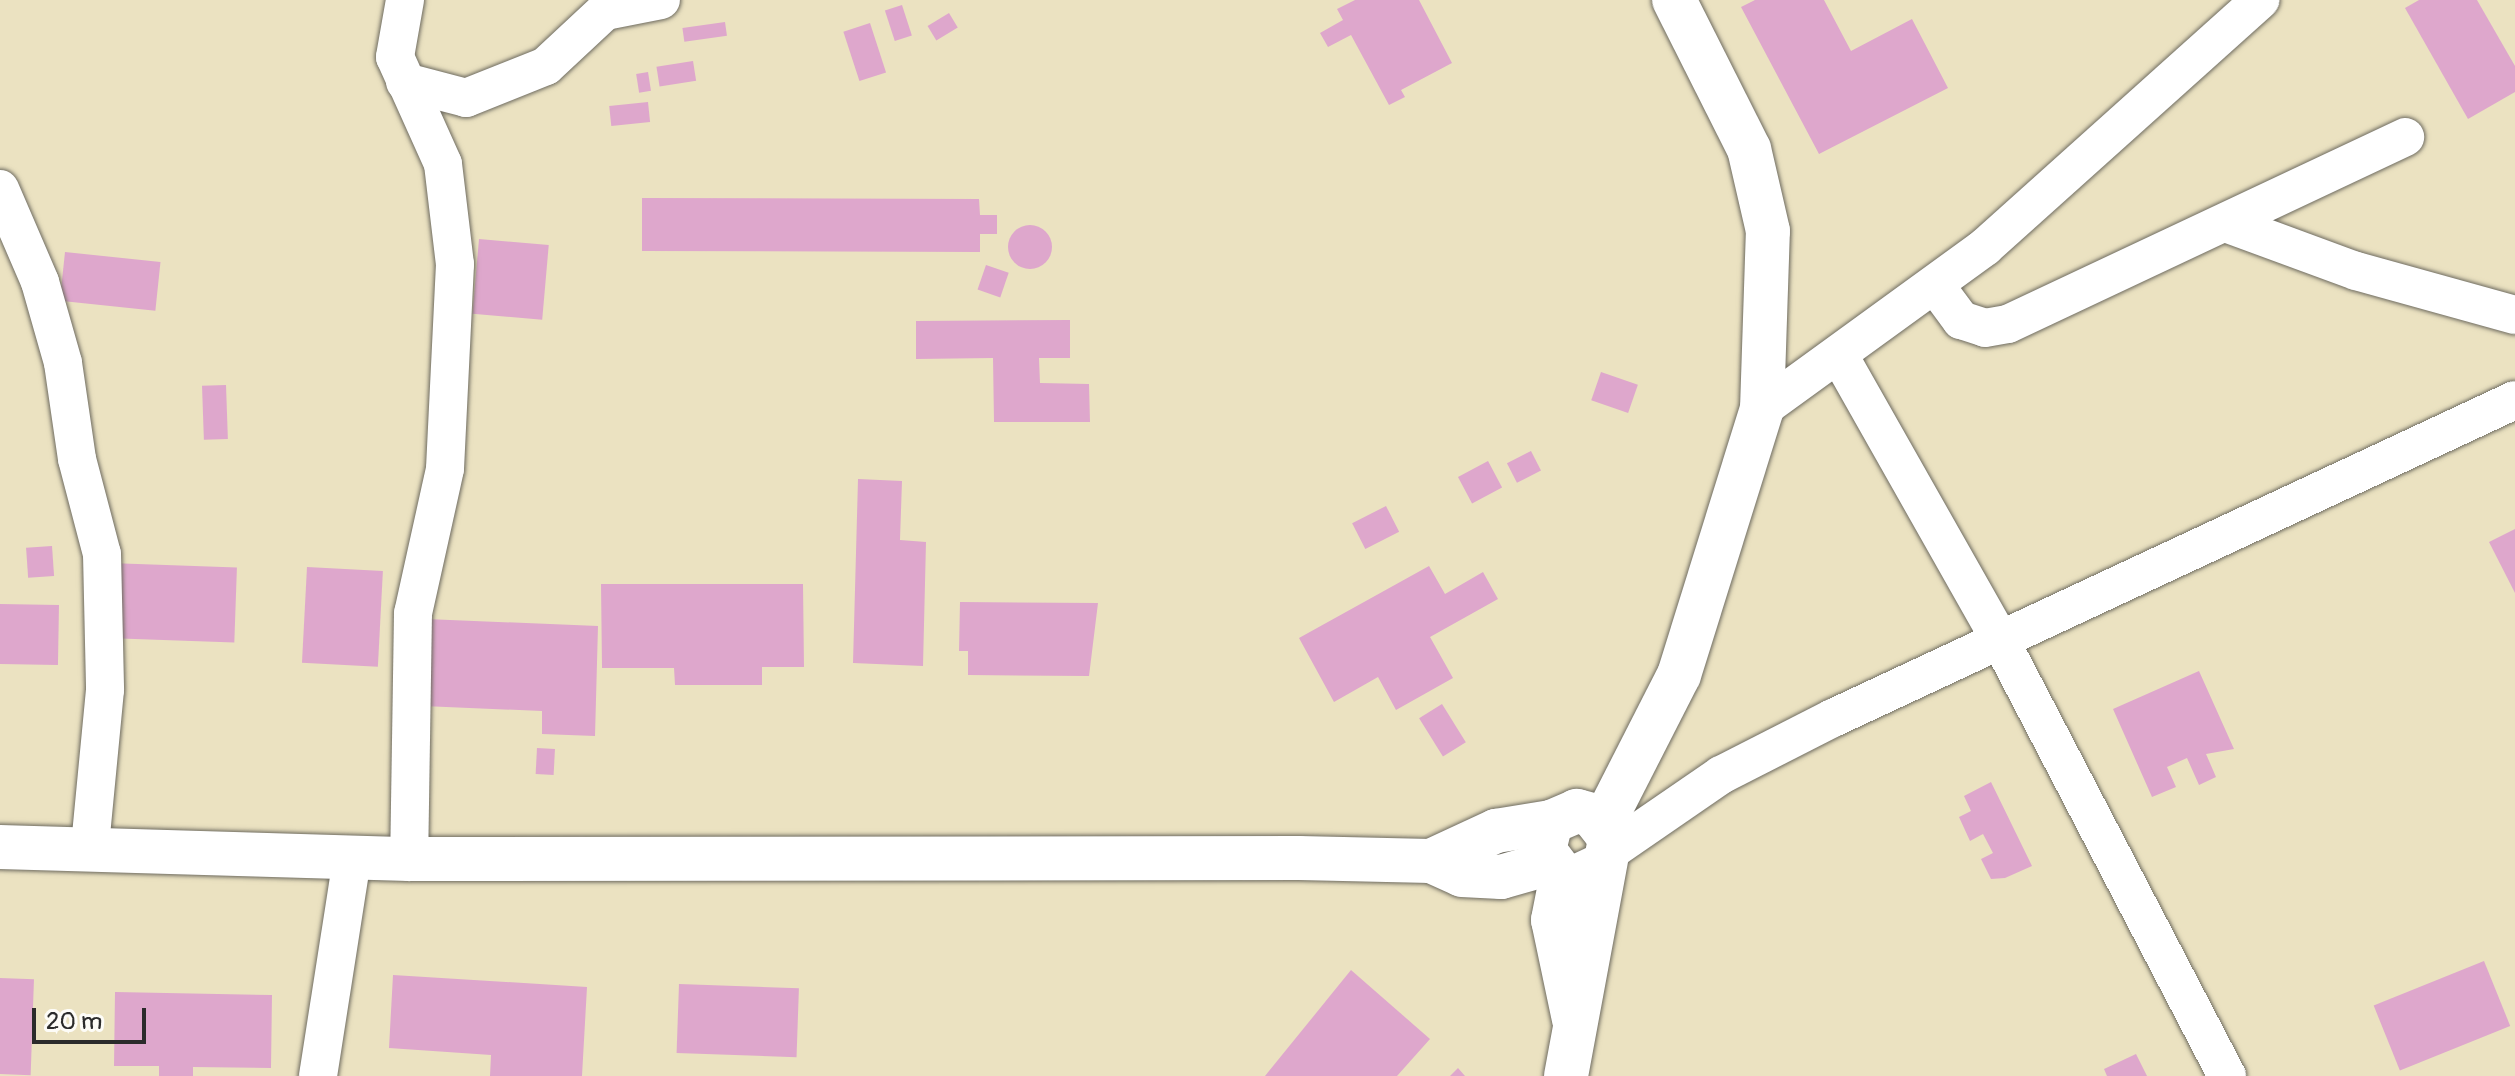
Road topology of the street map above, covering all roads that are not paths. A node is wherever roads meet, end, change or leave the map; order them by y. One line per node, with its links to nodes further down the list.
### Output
1 (405, 0): 5 (street)
2 (661, 0): 6 (street)
3 (1674, 0): 15 (main road)
4 (2260, 0): 11 (street)
5 (405, 82): 6 (street); 8 (street)
6 (466, 98): 8 (street)
7 (2405, 137): 10 (street)
8 (443, 164): 21 (street)
9 (0, 189): 18 (street)
10 (2228, 224): 11 (street); 12 (street)
11 (1935, 285): 13 (street)
12 (2515, 315)
13 (1840, 357): 15 (street); 16 (street)
14 (2515, 400): 16 (street)
15 (1762, 409): 19 (main road)
16 (1998, 636): 19 (street); 24 (street)
17 (0, 847): 18 (main road)
18 (90, 847): 20 (main road)
19 (1580, 850): 21 (main road); 23 (main road)
20 (352, 858): 21 (main road); 22 (street)
21 (409, 859)
22 (318, 1076)
23 (1566, 1076)
24 (2227, 1076)

